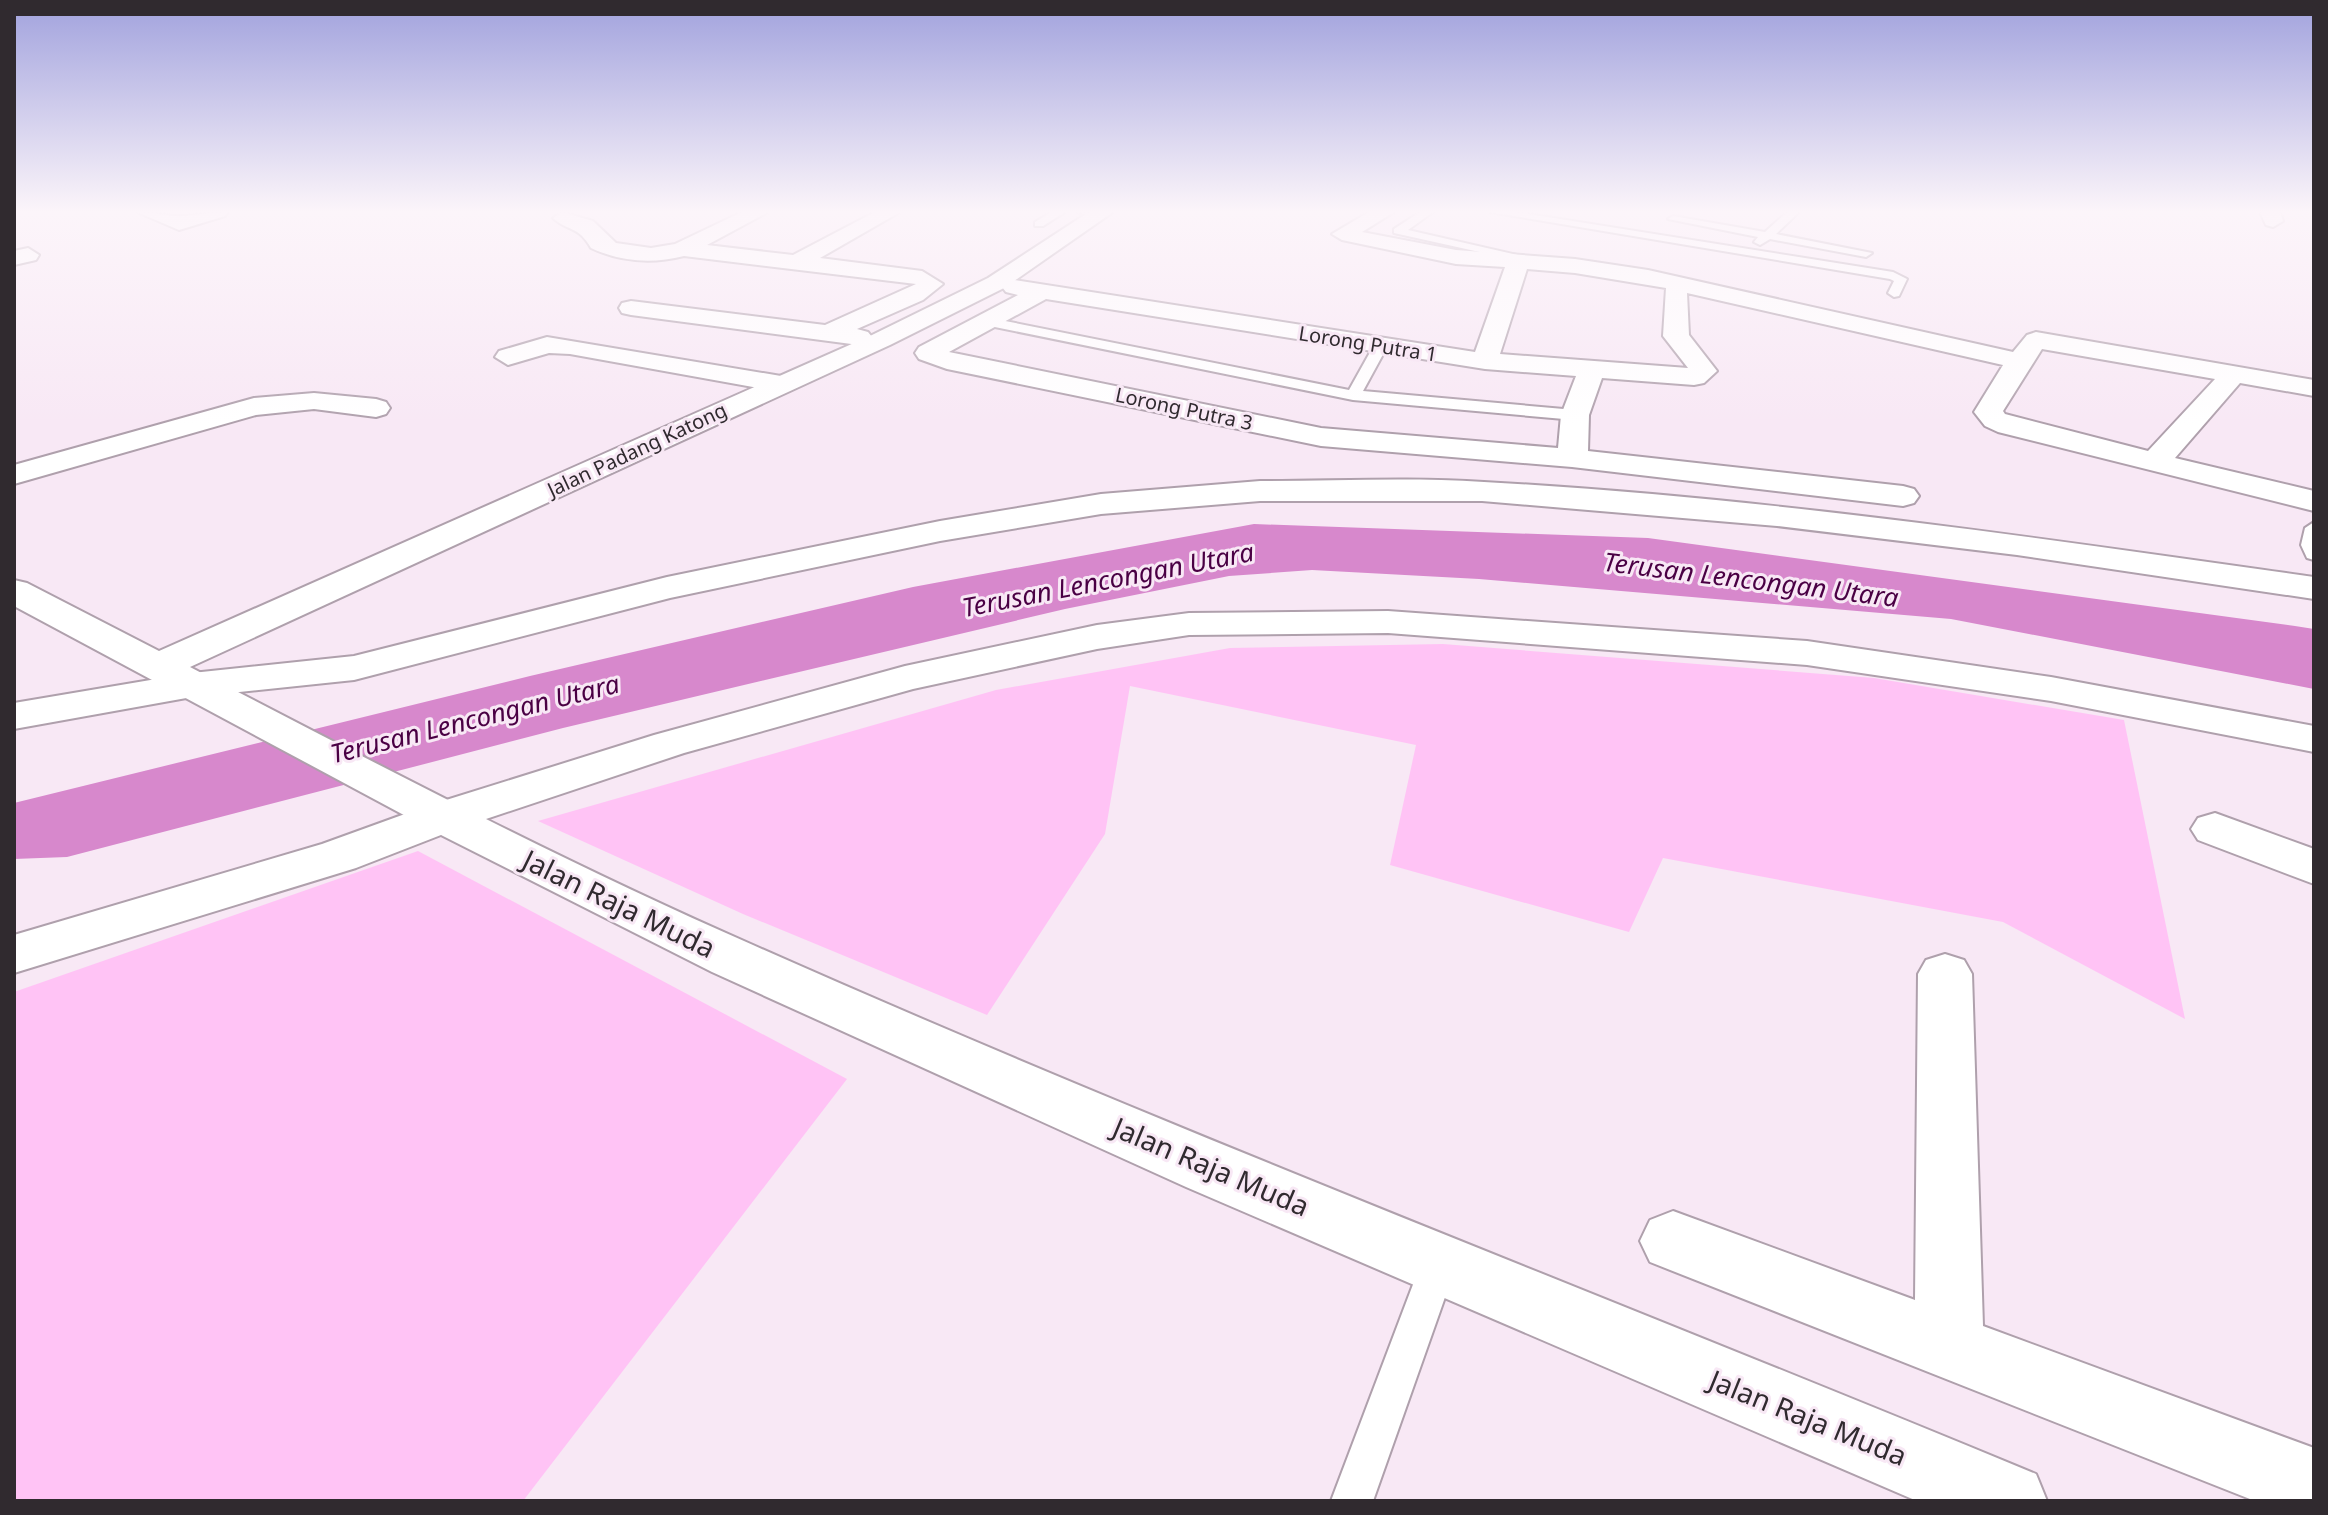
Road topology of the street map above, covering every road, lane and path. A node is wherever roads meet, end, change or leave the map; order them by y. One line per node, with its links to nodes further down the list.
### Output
1 (929, 283): 11 (street)
2 (996, 283): 6 (street, Lorong Putra 1); 12 (street, Jalan Padang Katong)
3 (1521, 283): 15 (street)
4 (1673, 283): 16 (street)
5 (1897, 283): 8 (lane)
6 (1041, 292): 10 (street, Lorong Putra 3); 13 (street, Lorong Putra 1)
7 (1675, 292): 17 (street, Lorong Putra 1)
8 (1894, 293)
9 (631, 308): 11 (street)
10 (985, 321): 21 (lane); 25 (street, Lorong Putra 3)
11 (830, 332): 12 (street)
12 (881, 340): 19 (street, Jalan Padang Katong)
13 (1380, 347): 15 (street, Lorong Putra 1); 21 (lane)
14 (508, 357): 19 (street)
15 (1485, 361): 17 (street, Lorong Putra 1)
16 (2019, 361): 18 (street); 24 (street)
17 (1591, 372): 23 (street)
18 (2233, 375): 20 (street); 26 (street)
19 (781, 384): 35 (street, Jalan Padang Katong)
20 (2314, 388)
21 (1353, 395): 23 (lane)
22 (376, 408): 27 (street)
23 (1575, 415): 25 (street)
24 (2118, 454): 26 (street); 28 (street)
25 (1572, 458): 29 (street, Lorong Putra 3)
26 (2154, 463): 30 (street)
27 (14, 475)
28 (2100, 483)
29 (1903, 496)
30 (2314, 501)
31 (2314, 528): 32 (lane)
32 (2314, 554)
33 (2314, 588): 35 (street)
34 (14, 591): 35 (street, Jalan Raja Muda)
35 (176, 676): 36 (street); 38 (street, Jalan Raja Muda)
36 (14, 716)
37 (2314, 739): 38 (street)
38 (433, 813): 41 (street); 44 (street, Jalan Raja Muda)
39 (2215, 829): 40 (street)
40 (2314, 867)
41 (14, 954)
42 (1945, 974): 45 (street)
43 (1673, 1241): 45 (street)
44 (1438, 1266): 47 (lane); 48 (street, Jalan Raja Muda)
45 (1949, 1344): 46 (street)
46 (2314, 1486)
47 (1352, 1501)
48 (2009, 1501)

